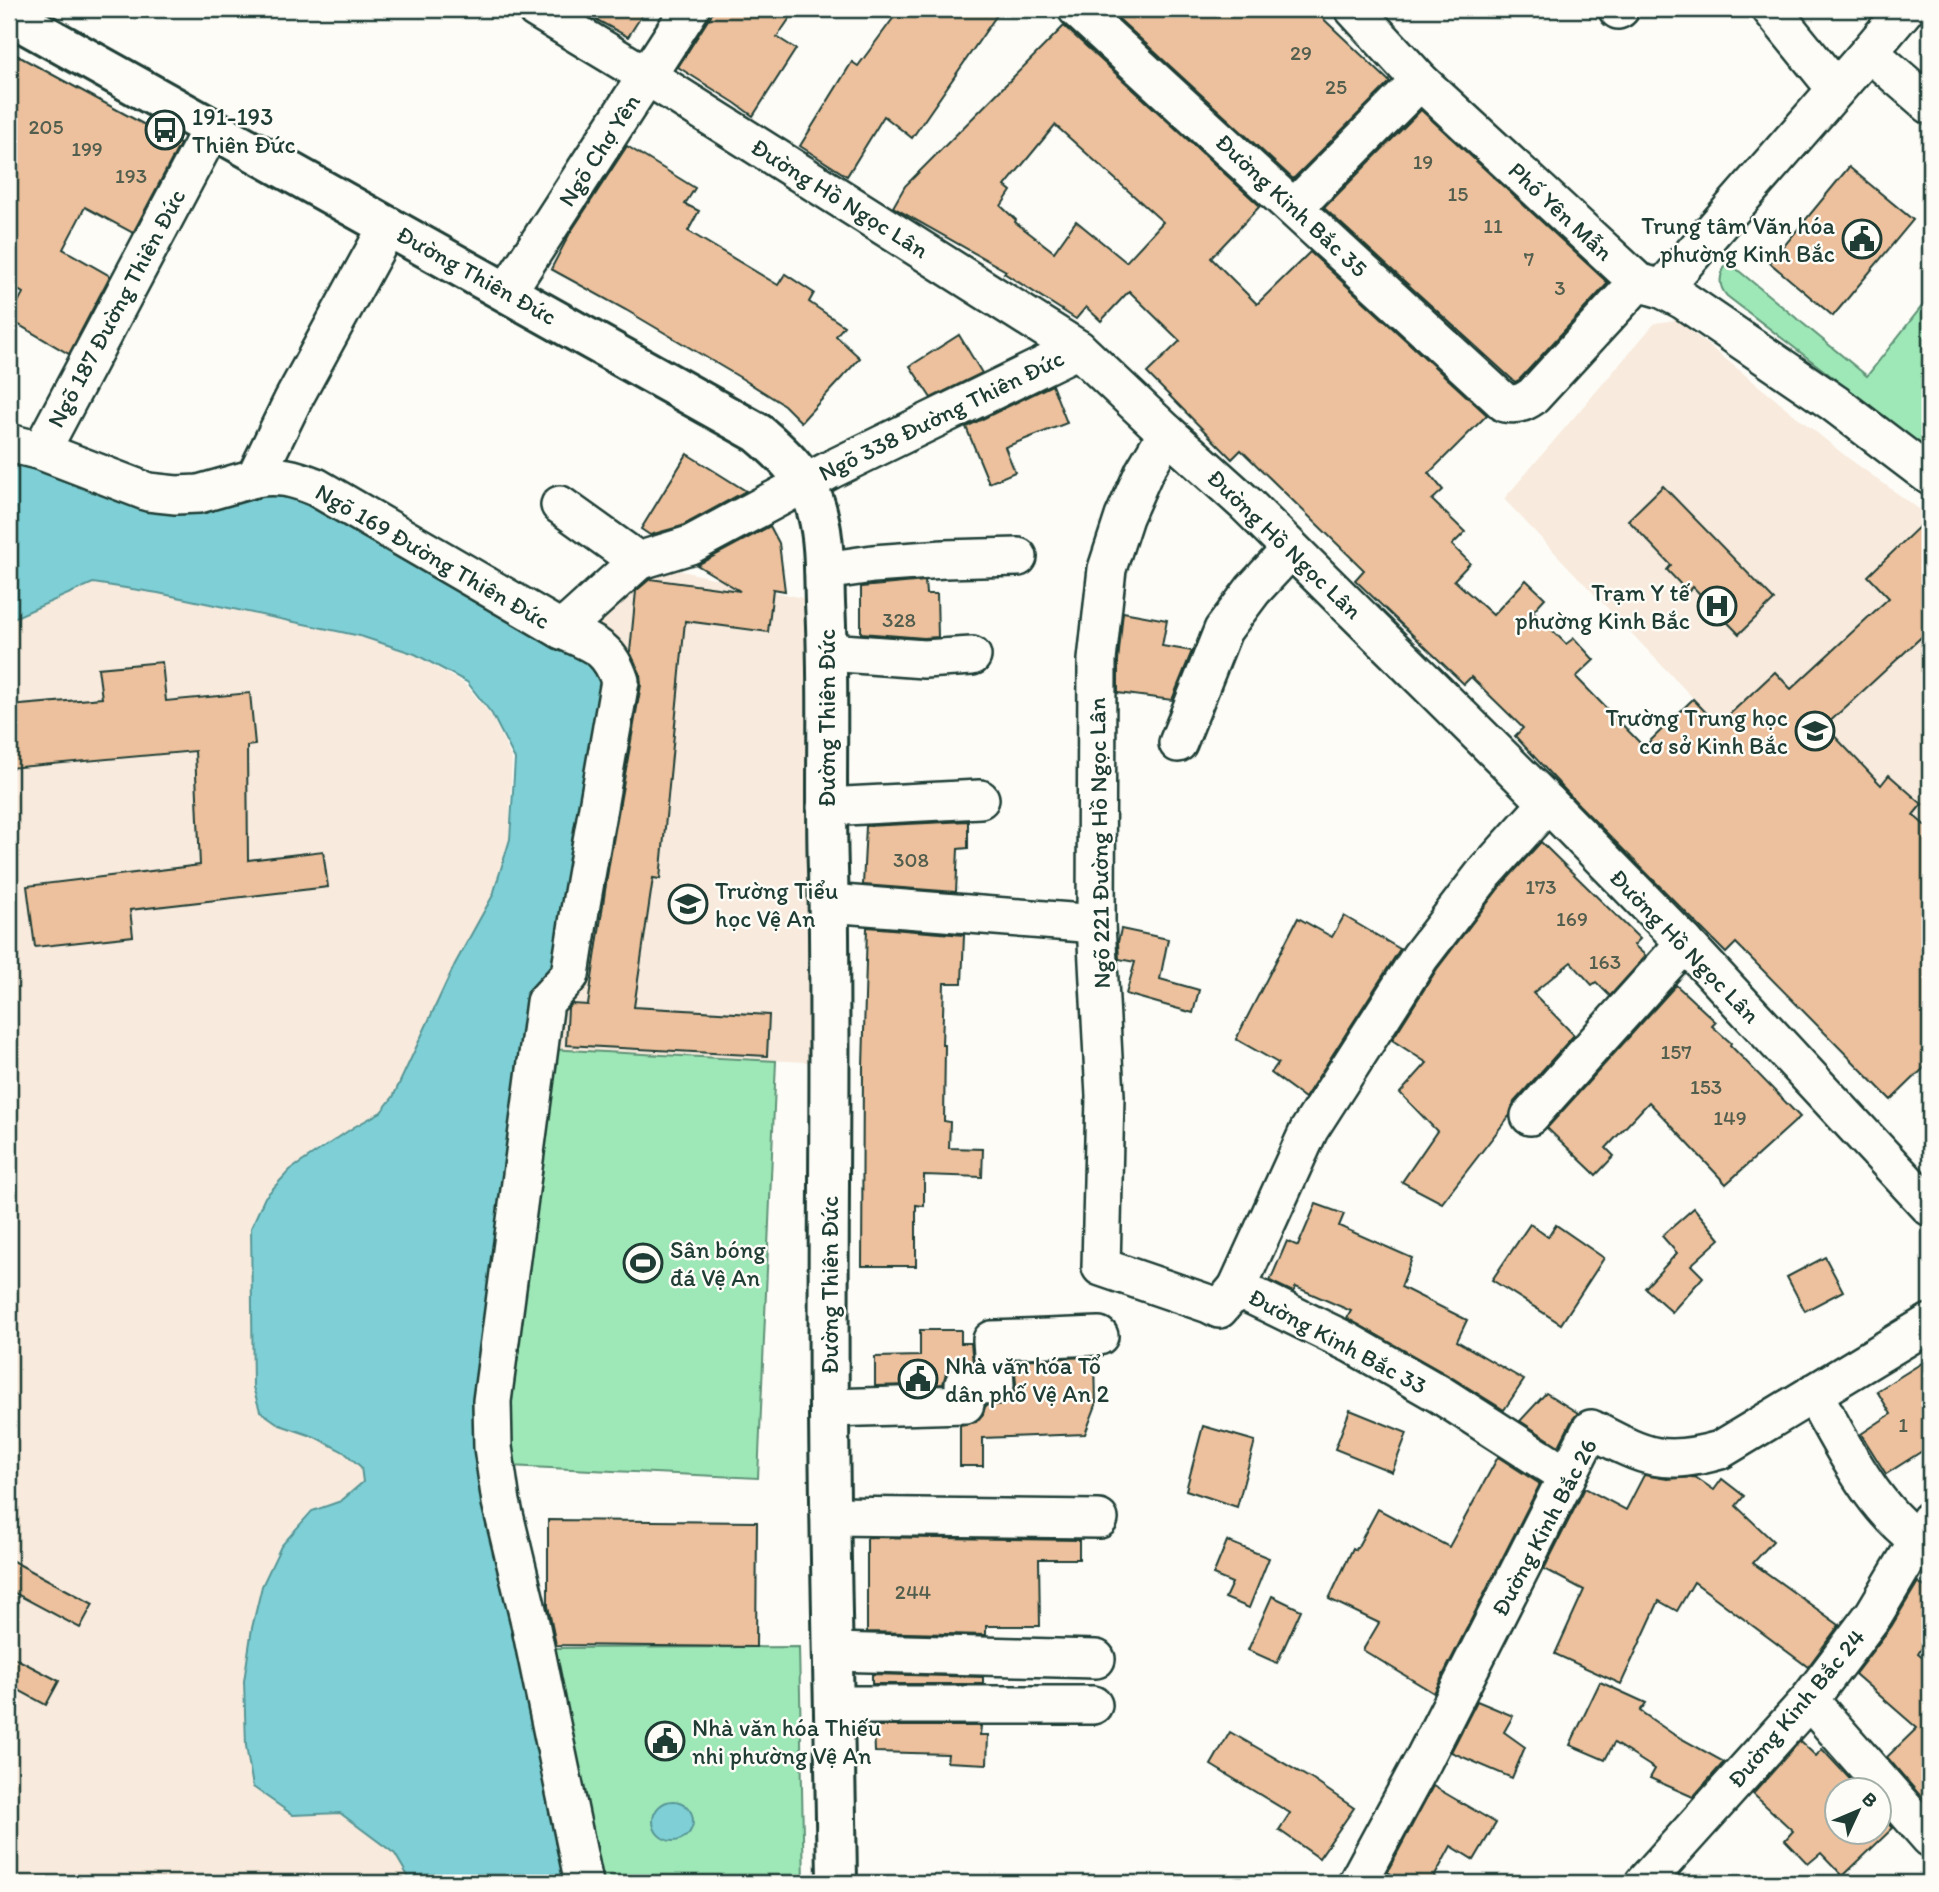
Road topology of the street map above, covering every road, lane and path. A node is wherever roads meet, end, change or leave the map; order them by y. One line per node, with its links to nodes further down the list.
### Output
1 (536, 9): 9 (street, Đường Hồ Ngọc Lân)
2 (690, 9): 9 (street, Ngõ Chợ Yên)
3 (1077, 9): 14 (street, Đường Kinh Bắc 35)
4 (1354, 9): 10 (street, Phố Yên Mẫn)
5 (1771, 9): 11 (street)
6 (1905, 9): 8 (street)
7 (9, 15): 13 (main road, Đường Thiên Đức)
8 (1869, 52): 11 (street); 12 (street)
9 (647, 76): 17 (street, Ngõ Chợ Yên); 18 (street, Đường Hồ Ngọc Lân)
10 (1420, 81): 14 (street); 16 (street, Phố Yên Mẫn)
11 (1836, 89): 16 (street)
12 (1930, 105)
13 (212, 128): 15 (main road, Đường Thiên Đức); 20 (street, Ngõ 187 Đường Thiên Đức)
14 (1295, 207): 16 (street, Đường Kinh Bắc 35)
15 (388, 226): 17 (main road, Đường Thiên Đức); 22 (street)
16 (1650, 286): 21 (street, Phố Yên Mẫn)
17 (507, 292): 23 (main road, Đường Thiên Đức)
18 (1078, 349): 19 (street, Đường Hồ Ngọc Lân); 23 (street, Ngõ 338 Đường Thiên Đức)
19 (1167, 433): 25 (street, Đường Hồ Ngọc Lân); 37 (street, Ngõ 221 Đường Hồ Ngọc Lân)
20 (25, 447): 22 (street, Ngõ 169 Đường Thiên Đức)
21 (1930, 476)
22 (255, 478): 29 (street, Ngõ 169 Đường Thiên Đức)
23 (805, 482): 27 (street, Ngõ 338 Đường Thiên Đức); 28 (main road, Đường Thiên Đức)
24 (560, 505): 27 (street)
25 (1291, 548): 32 (street); 34 (street, Đường Hồ Ngọc Lân)
26 (1018, 557): 28 (street)
27 (638, 561): 29 (street)
28 (824, 572): 30 (main road, Đường Thiên Đức)
29 (562, 630): 57 (street, Ngõ 169 Đường Thiên Đức)
30 (828, 652): 31 (street); 35 (main road, Đường Thiên Đức)
31 (972, 656)
32 (1178, 743)
33 (981, 799): 35 (street)
34 (1548, 803): 38 (street, Đường Hồ Ngọc Lân); 42 (street)
35 (826, 807): 36 (main road, Đường Thiên Đức)
36 (829, 904): 37 (street); 46 (main road, Đường Thiên Đức)
37 (1096, 924): 41 (street, Ngõ 221 Đường Hồ Ngọc Lân)
38 (1685, 943): 39 (street); 40 (street, Đường Hồ Ngọc Lân)
39 (1530, 1116)
40 (1930, 1207)
41 (1101, 1267): 42 (street, Đường Kinh Bắc 33)
42 (1237, 1289): 47 (street, Đường Kinh Bắc 33)
43 (1930, 1323): 45 (street, Đường Kinh Bắc 26)
44 (1099, 1336): 46 (street)
45 (1813, 1393): 47 (street, Đường Kinh Bắc 26); 50 (street)
46 (829, 1408): 48 (main road, Đường Thiên Đức)
47 (1567, 1476): 59 (street, Đường Kinh Bắc 26)
48 (830, 1516): 49 (street); 51 (main road, Đường Thiên Đức)
49 (1098, 1519)
50 (1926, 1536): 53 (street, Đường Kinh Bắc 24)
51 (833, 1652): 52 (street); 54 (main road, Đường Thiên Đức)
52 (1096, 1659)
53 (1809, 1700): 56 (street); 60 (street, Đường Kinh Bắc 24)
54 (835, 1705): 55 (street); 58 (main road, Đường Thiên Đức)
55 (1093, 1705)
56 (1930, 1838)
57 (584, 1883)
58 (837, 1883)
59 (1357, 1883)
60 (1644, 1883)

